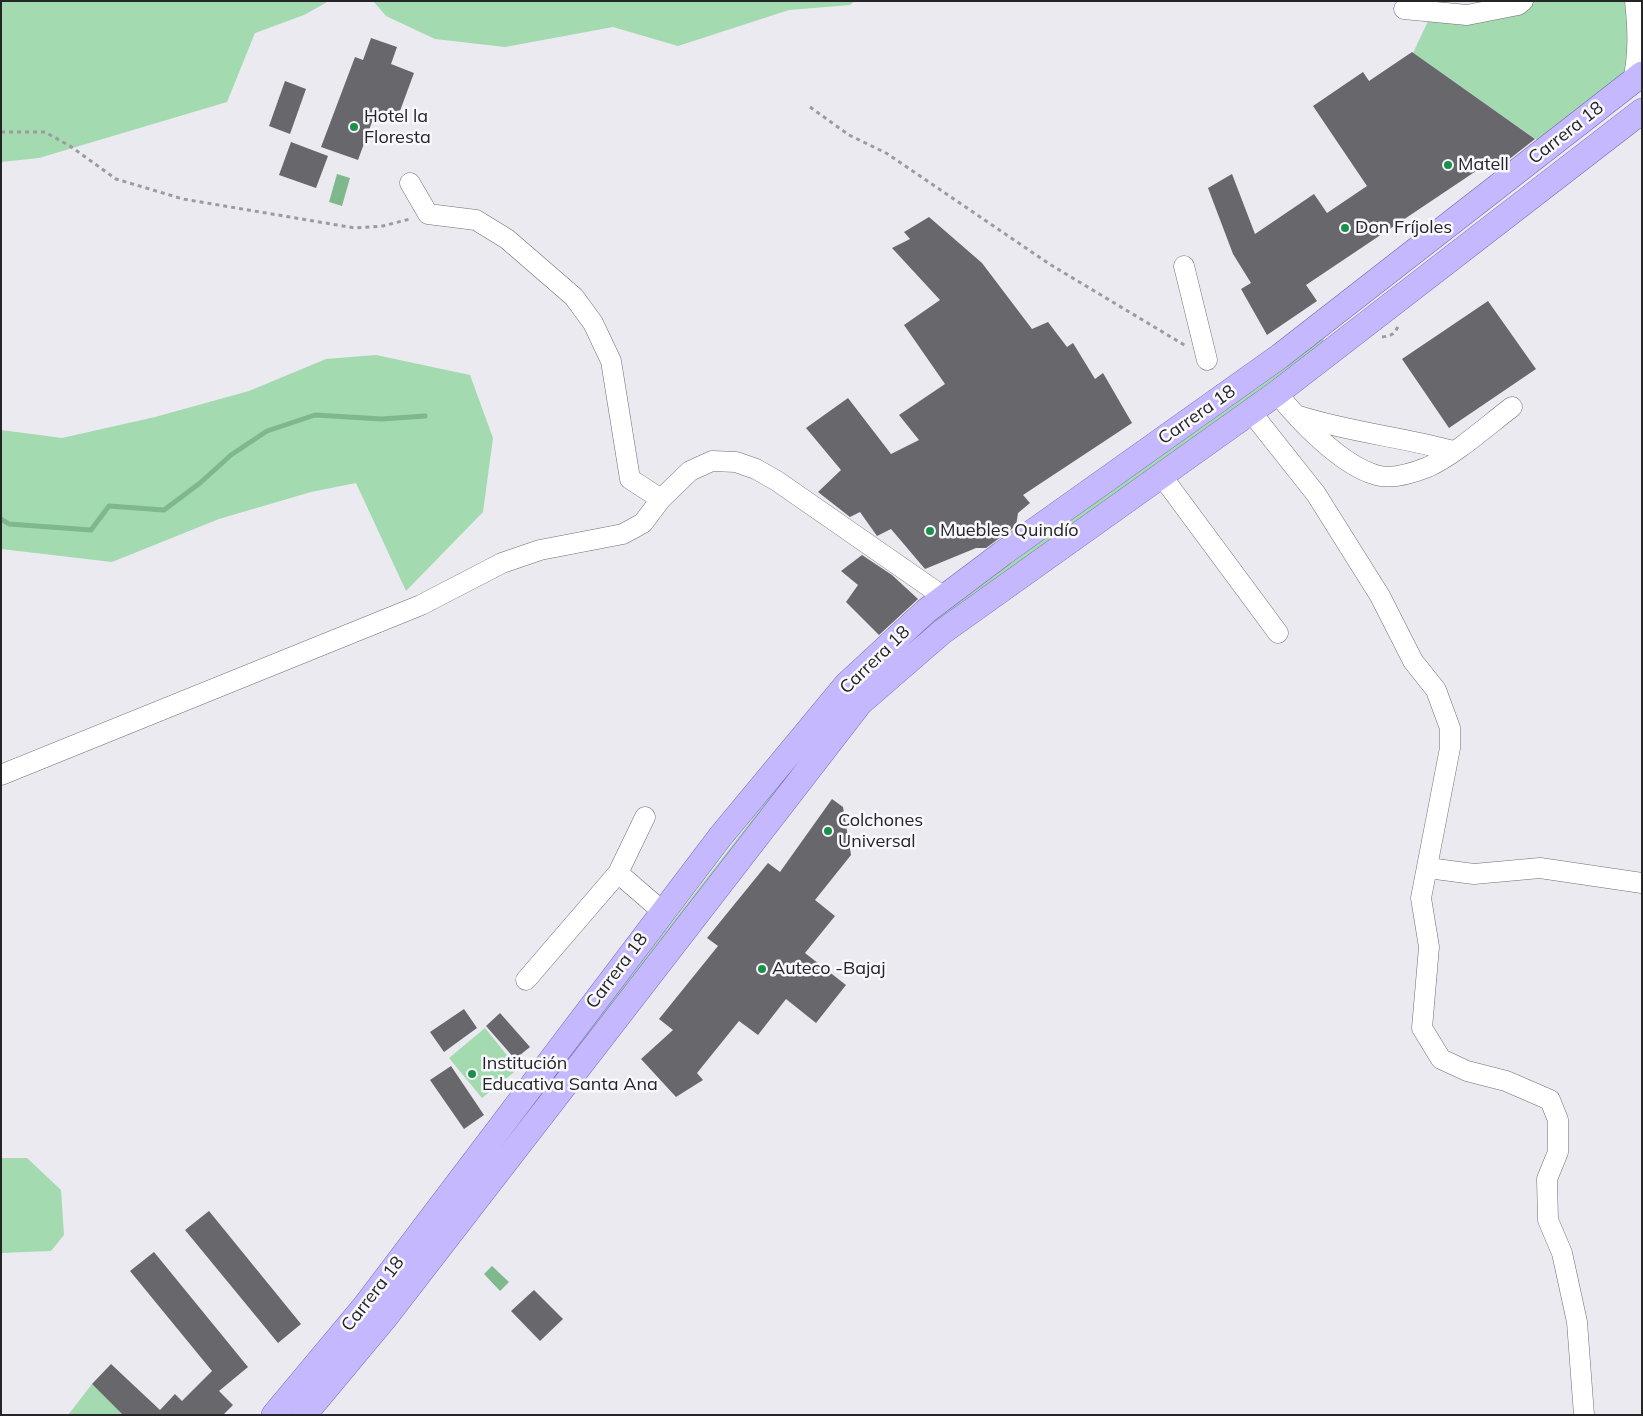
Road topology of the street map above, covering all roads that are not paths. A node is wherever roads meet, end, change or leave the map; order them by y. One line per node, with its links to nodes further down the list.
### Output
1 (1523, 1): 3 (street)
2 (1635, 1): 4 (street)
3 (1404, 9)
4 (1638, 77): 16 (main road, Carrera 18)
5 (1642, 111): 9 (main road, Carrera 18)
6 (410, 183): 15 (street)
7 (1184, 266): 8 (street)
8 (1207, 360)
9 (1277, 392): 11 (main road, Carrera 18); 12 (street)
10 (1512, 407): 13 (street)
11 (1251, 412): 14 (main road, Carrera 18); 20 (street)
12 (1297, 415): 13 (street); 13 (street)
13 (1453, 451)
14 (1161, 475): 17 (street); 26 (main road, Carrera 18)
15 (661, 499): 16 (street); 18 (street)
16 (944, 598): 23 (main road, Carrera 18)
17 (1278, 632)
18 (1, 775)
19 (645, 817): 21 (street)
20 (1428, 868): 22 (street); 27 (street)
21 (618, 873): 23 (street); 24 (street)
22 (1642, 883)
23 (662, 911): 25 (main road, Carrera 18)
24 (526, 980)
25 (274, 1415)
26 (304, 1415)
27 (1584, 1415)

